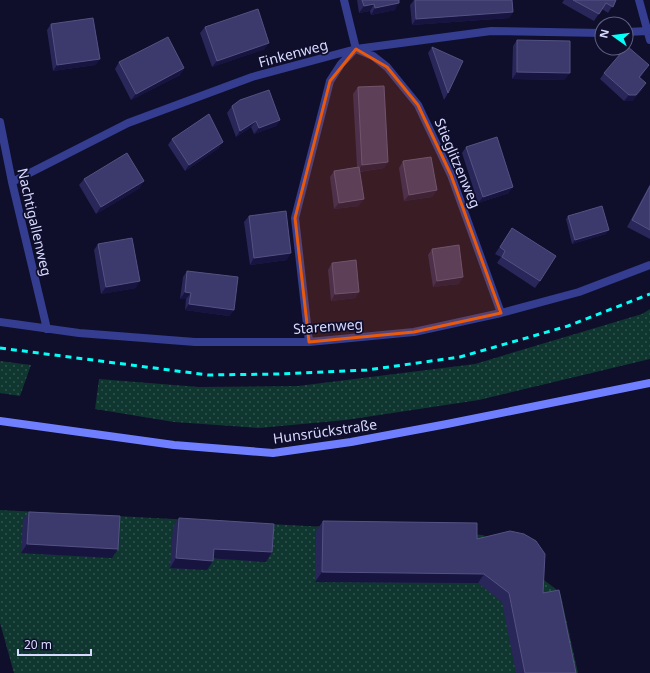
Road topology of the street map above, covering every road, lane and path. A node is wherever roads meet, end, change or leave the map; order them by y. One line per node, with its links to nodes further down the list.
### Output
1 (344, 0): 6 (street)
2 (639, 0): 5 (street)
3 (594, 33): 6 (street, Finkenweg)
4 (634, 33): 5 (street)
5 (649, 36)
6 (356, 49): 8 (street, Finkenweg); 10 (street, Stieglitzenweg); 13 (street)
7 (0, 122): 8 (street, Nachtigallenweg)
8 (12, 182): 12 (street, Nachtigallenweg)
9 (650, 265): 10 (street, Starenweg)
10 (501, 313): 13 (street, Starenweg)
11 (0, 322): 12 (street, Starenweg)
12 (47, 329): 13 (street, Starenweg)
13 (309, 342)
14 (650, 383): 15 (main road, Hunsrückstraße)
15 (0, 420)

